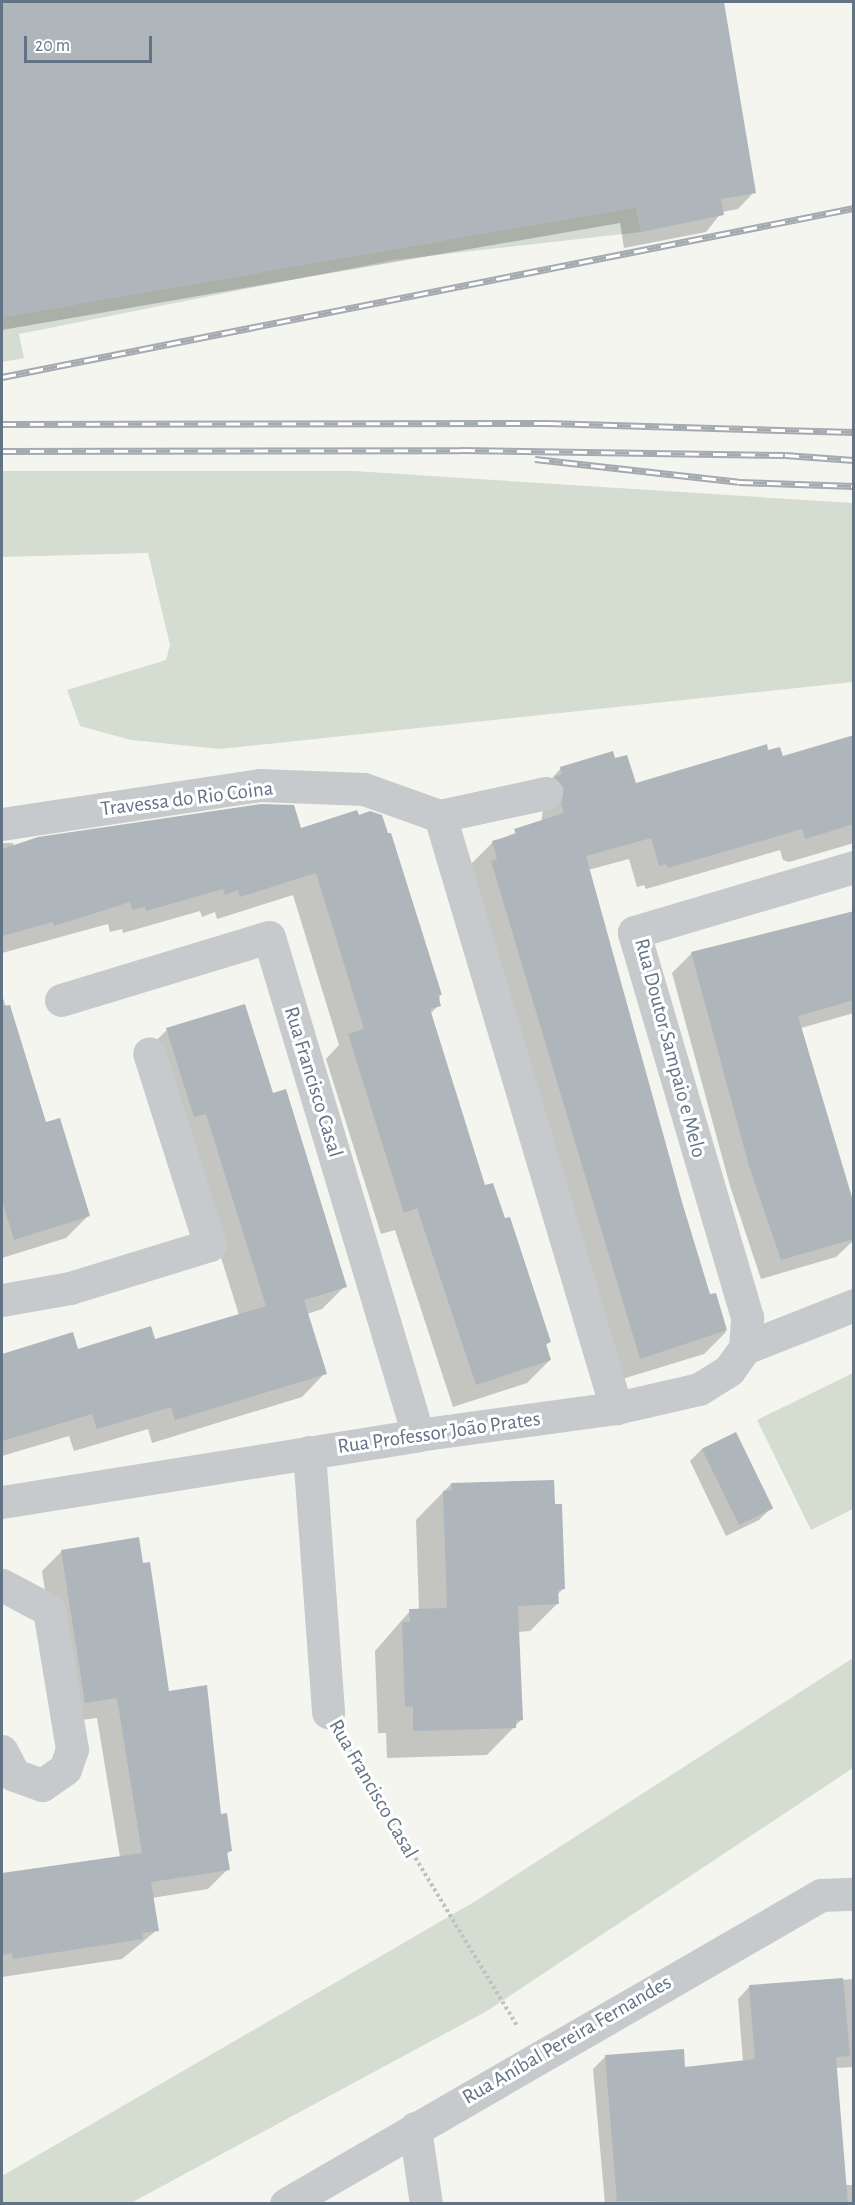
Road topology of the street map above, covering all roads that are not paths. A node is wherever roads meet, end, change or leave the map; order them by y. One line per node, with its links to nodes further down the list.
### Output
1 (546, 793): 2 (street)
2 (440, 816): 3 (street, Travessa do Rio Coina); 10 (street)
3 (2, 824)
4 (854, 867): 9 (street, Rua Doutor Sampaio e Melo)
5 (61, 1000): 11 (street, Rua Francisco Casal)
6 (149, 1053): 7 (street)
7 (2, 1300)
8 (854, 1305): 9 (street)
9 (745, 1348): 10 (street, Rua Professor João Prates)
10 (616, 1408): 11 (street, Rua Professor João Prates)
11 (418, 1435): 12 (street, Rua Professor João Prates)
12 (309, 1452): 13 (street, Rua Professor João Prates); 15 (street, Rua Francisco Casal)
13 (2, 1502)
14 (2, 1586): 16 (street)
15 (328, 1712)
16 (2, 1751)
17 (854, 1894): 18 (street, Rua Aníbal Pereira Fernandes)
18 (415, 2128): 19 (street, Rua Aníbal Pereira Fernandes); 20 (street)
19 (286, 2204)
20 (426, 2204)

